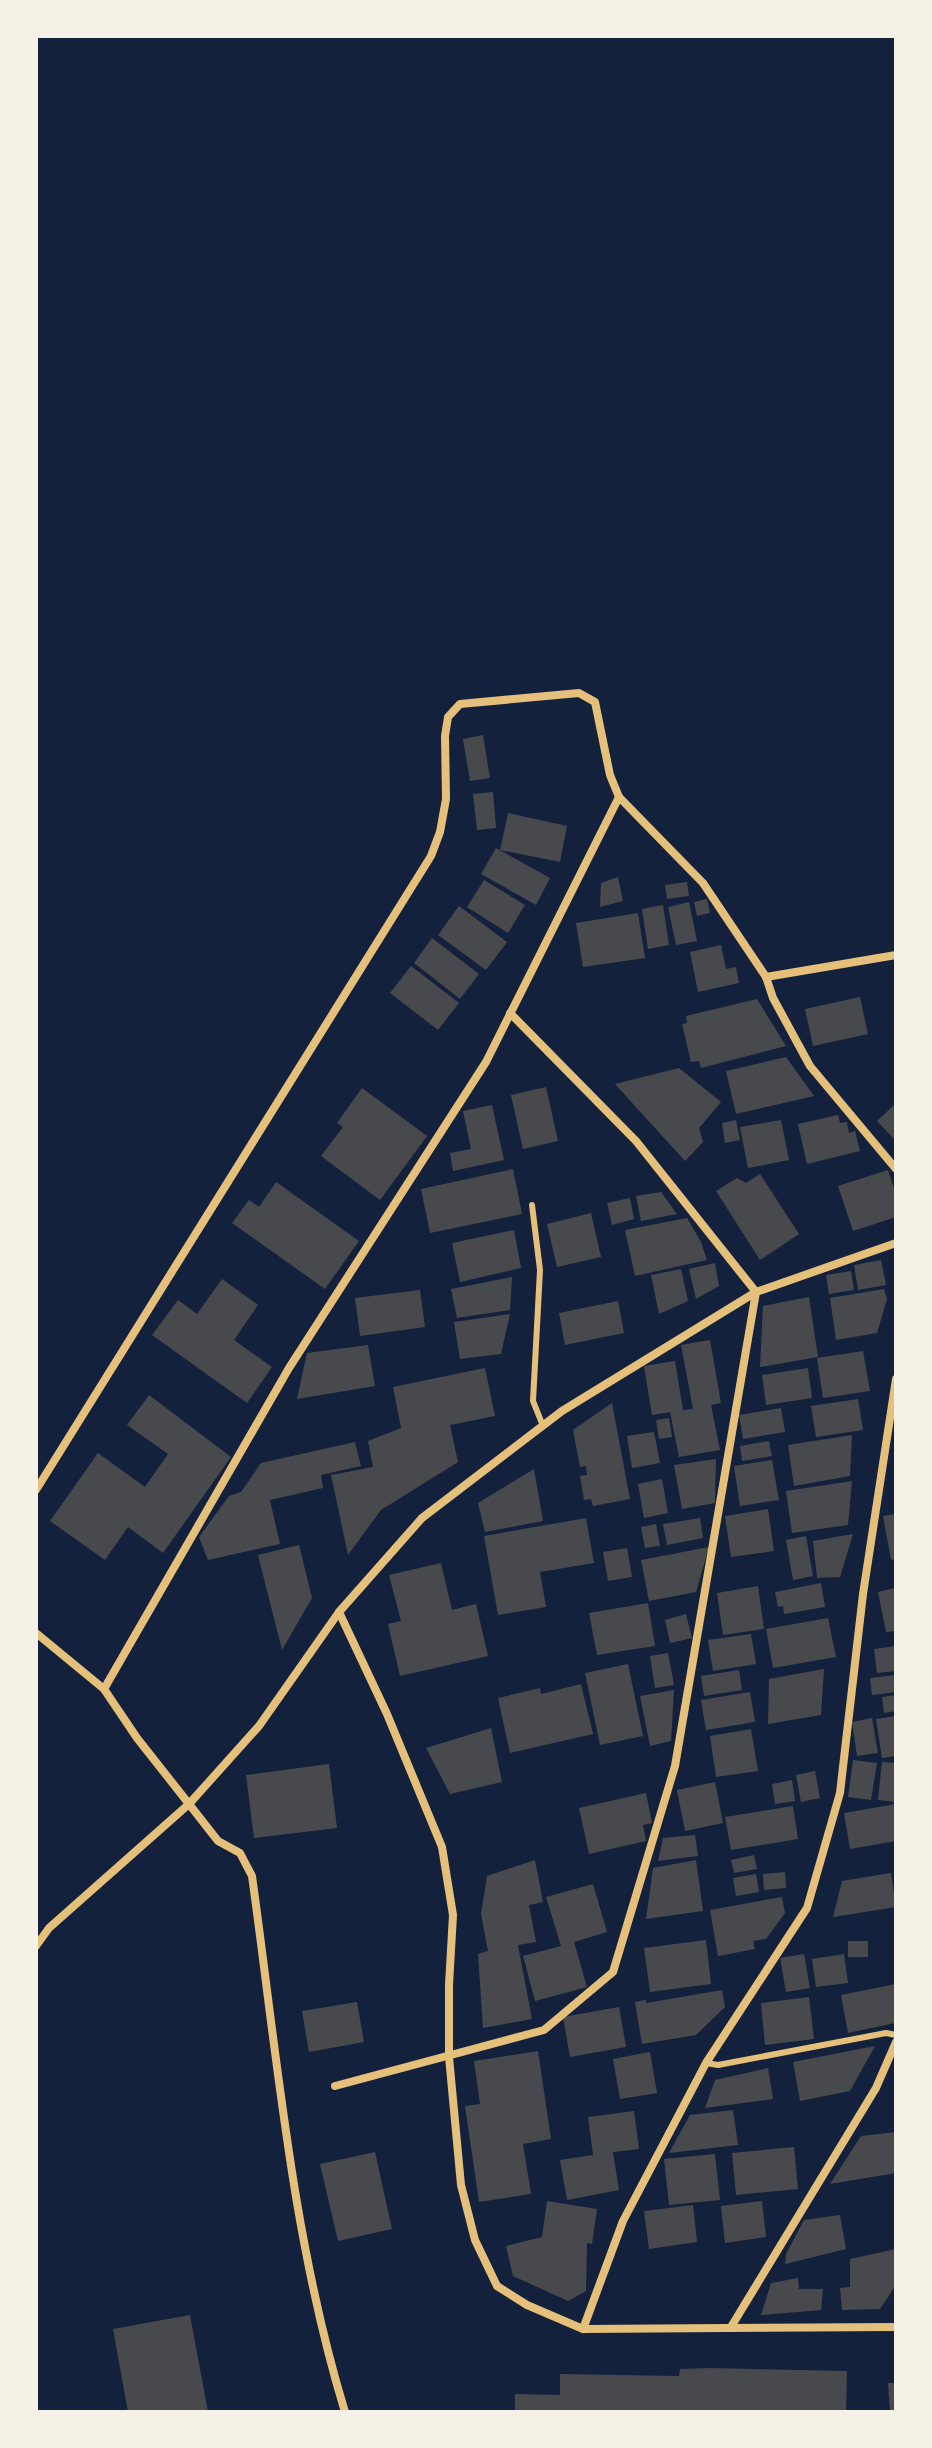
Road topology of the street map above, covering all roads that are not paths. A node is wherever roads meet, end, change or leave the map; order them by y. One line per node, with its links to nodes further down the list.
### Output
1 (619, 797): 3 (street); 4 (street); 11 (street)
2 (896, 955): 3 (street)
3 (766, 977): 5 (street)
4 (510, 1013): 8 (street); 14 (street)
5 (896, 1169)
6 (532, 1205): 10 (lane)
7 (896, 1243): 8 (street)
8 (756, 1292): 10 (street); 19 (street)
9 (896, 1379): 20 (street)
10 (543, 1426): 12 (street)
11 (36, 1490)
12 (339, 1612): 15 (street); 19 (street)
13 (36, 1633): 14 (street)
14 (104, 1689): 15 (street)
15 (189, 1804): 16 (street); 25 (street)
16 (36, 1946)
17 (896, 2035): 20 (lane)
18 (896, 2042): 22 (street)
19 (449, 2057): 21 (street); 24 (street)
20 (706, 2063): 24 (street)
21 (335, 2086)
22 (731, 2327): 23 (street); 24 (street)
23 (896, 2327)
24 (583, 2329)
25 (345, 2412)

